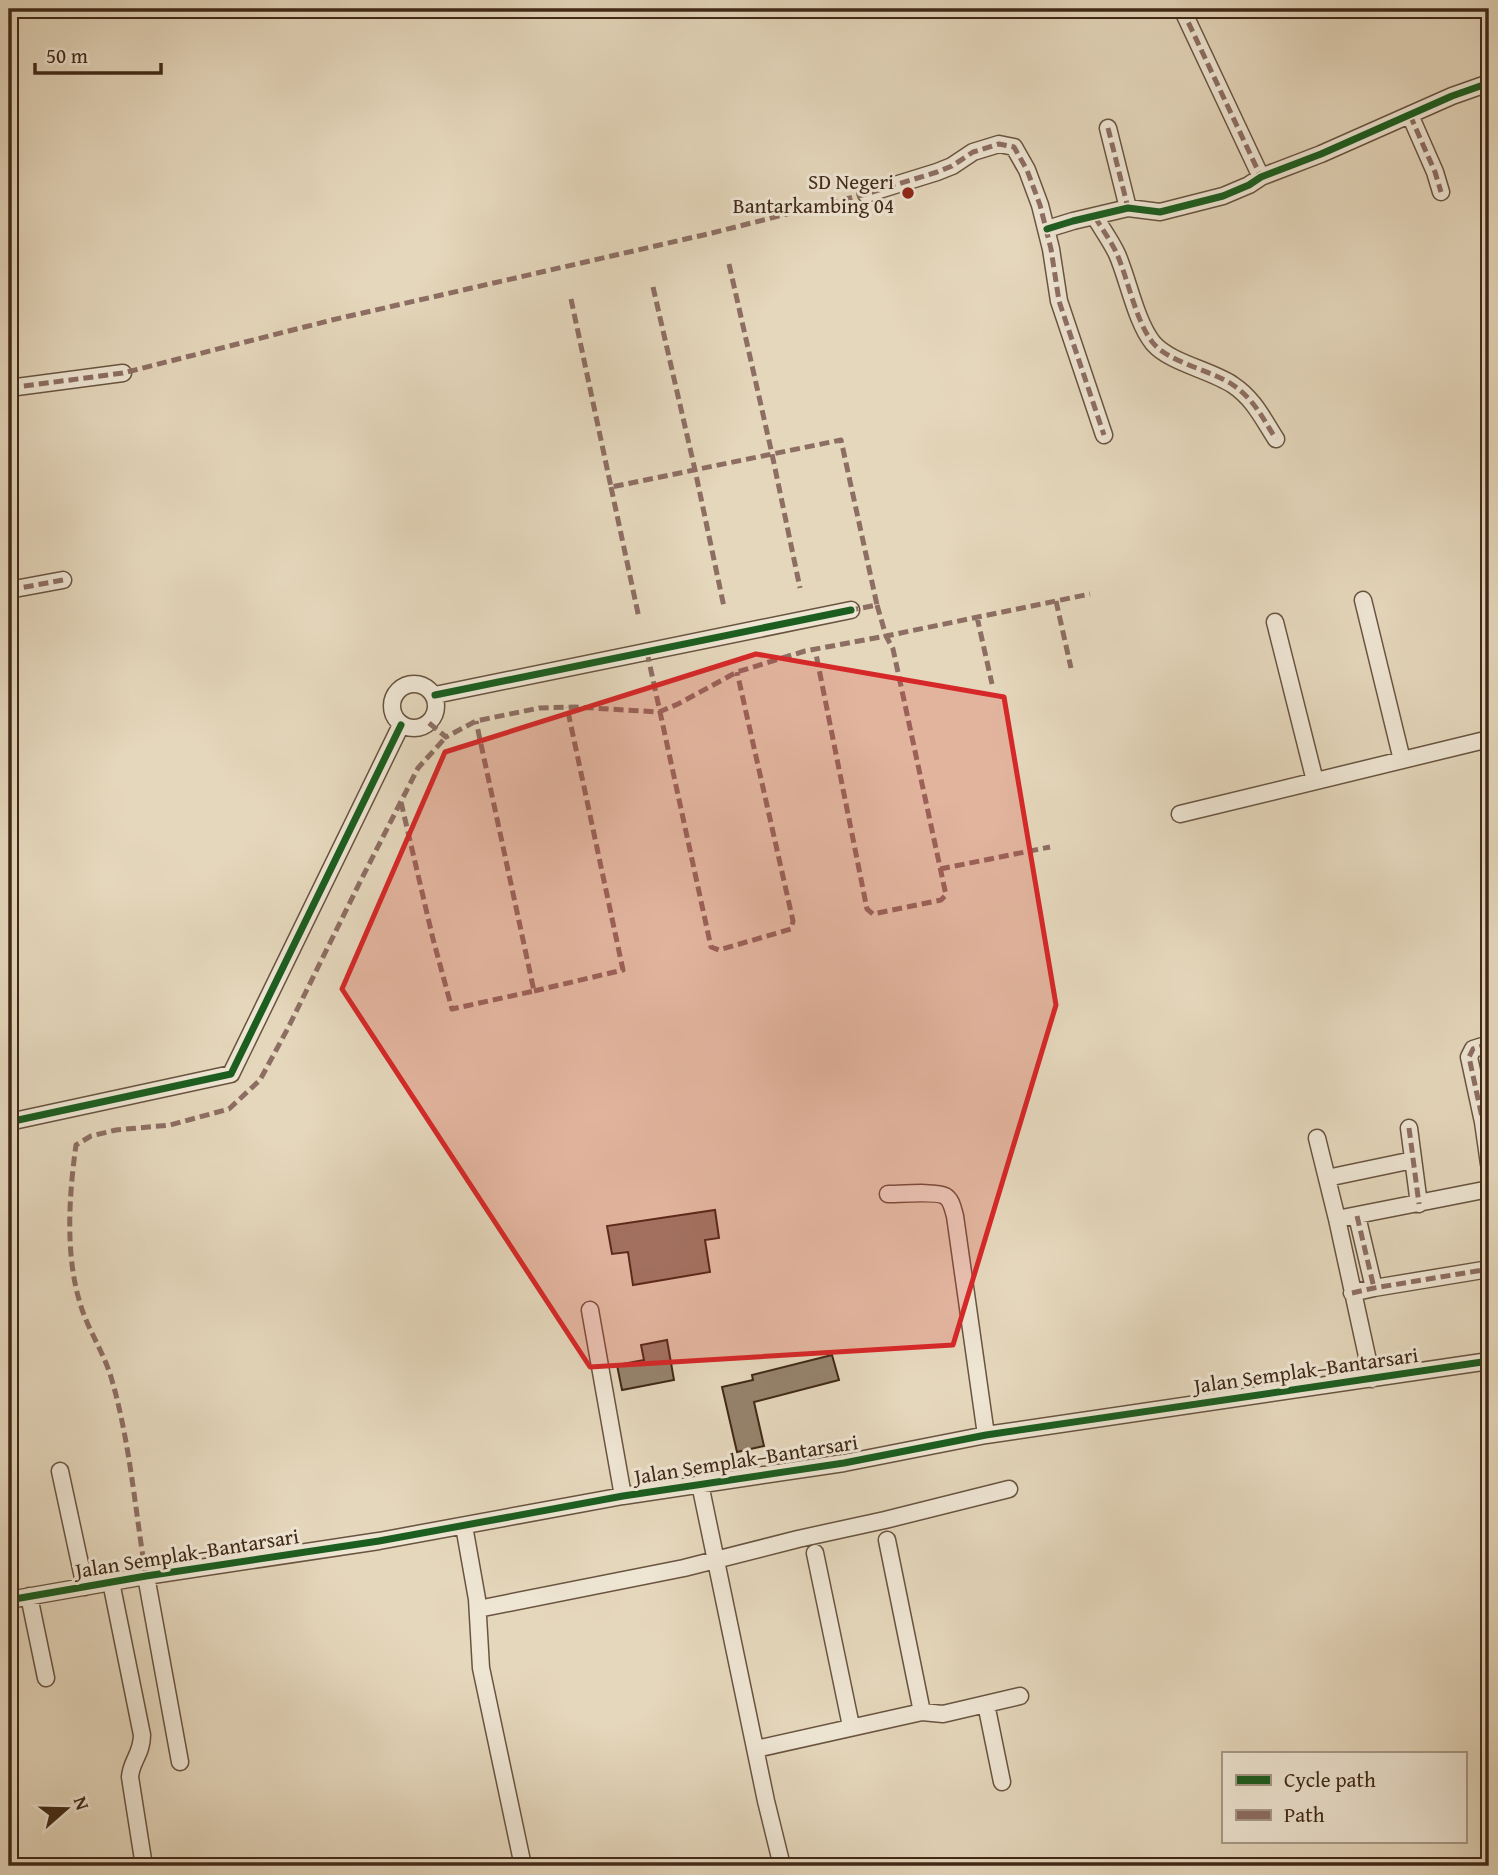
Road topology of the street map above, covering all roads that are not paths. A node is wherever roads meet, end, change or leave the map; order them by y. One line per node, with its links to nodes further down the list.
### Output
1 (1182, 9): 5 (street)
2 (1489, 83): 3 (street)
3 (1410, 115): 5 (street); 6 (street)
4 (1108, 128): 8 (street)
5 (1261, 177): 8 (street)
6 (1441, 192)
7 (866, 194): 10 (street)
8 (1128, 208): 9 (street)
9 (1095, 217): 10 (street); 14 (street)
10 (1047, 229): 13 (street)
11 (123, 373): 12 (street)
12 (9, 388)
13 (1104, 435)
14 (1276, 439)
15 (62, 580): 16 (street)
16 (9, 590)
17 (1363, 600): 23 (street)
18 (851, 610): 20 (street)
19 (1275, 622): 24 (street)
20 (435, 695): 21 (street); 21 (street)
21 (401, 725): 27 (street)
22 (1489, 739): 23 (street)
23 (1402, 760): 24 (street)
24 (1315, 781): 25 (street)
25 (1180, 814)
26 (1489, 1044): 28 (street)
27 (9, 1122)
28 (1486, 1122): 32 (street)
29 (1409, 1128): 31 (street)
30 (1317, 1138): 33 (street)
31 (1412, 1160): 33 (street); 36 (street)
32 (1489, 1164)
33 (1326, 1178): 38 (street)
34 (1489, 1189): 36 (street)
35 (888, 1194): 45 (street)
36 (1419, 1204): 37 (street)
37 (1357, 1216): 38 (street); 40 (street)
38 (1337, 1219): 41 (street)
39 (1489, 1269): 40 (street)
40 (1374, 1288): 41 (street)
41 (1352, 1293): 44 (street)
42 (590, 1310): 49 (street)
43 (1489, 1361): 44 (street, Jalan Semplak–Bantarsari)
44 (1371, 1379): 45 (street, Jalan Semplak–Bantarsari)
45 (986, 1435): 47 (street, Jalan Semplak–Bantarsari)
46 (60, 1471): 56 (street)
47 (700, 1484): 49 (street, Jalan Semplak–Bantarsari); 53 (street)
48 (1009, 1489): 53 (street)
49 (623, 1496): 50 (street, Jalan Semplak–Bantarsari)
50 (464, 1526): 54 (street, Jalan Semplak–Bantarsari); 59 (street)
51 (887, 1539): 63 (street)
52 (815, 1553): 64 (street)
53 (716, 1561): 59 (street); 65 (street)
54 (146, 1576): 55 (street, Jalan Semplak–Bantarsari); 66 (street)
55 (111, 1582): 56 (street, Jalan Semplak–Bantarsari); 68 (street)
56 (85, 1587): 57 (street, Jalan Semplak–Bantarsari)
57 (29, 1596): 58 (street, Jalan Semplak–Bantarsari); 60 (street)
58 (9, 1600)
59 (478, 1609): 69 (street)
60 (46, 1678)
61 (1020, 1696): 62 (street)
62 (986, 1704): 63 (street); 67 (street)
63 (922, 1712): 64 (street)
64 (851, 1726): 65 (street)
65 (756, 1749): 70 (street)
66 (180, 1762)
67 (1002, 1782)
68 (144, 1866)
69 (523, 1866)
70 (782, 1866)

